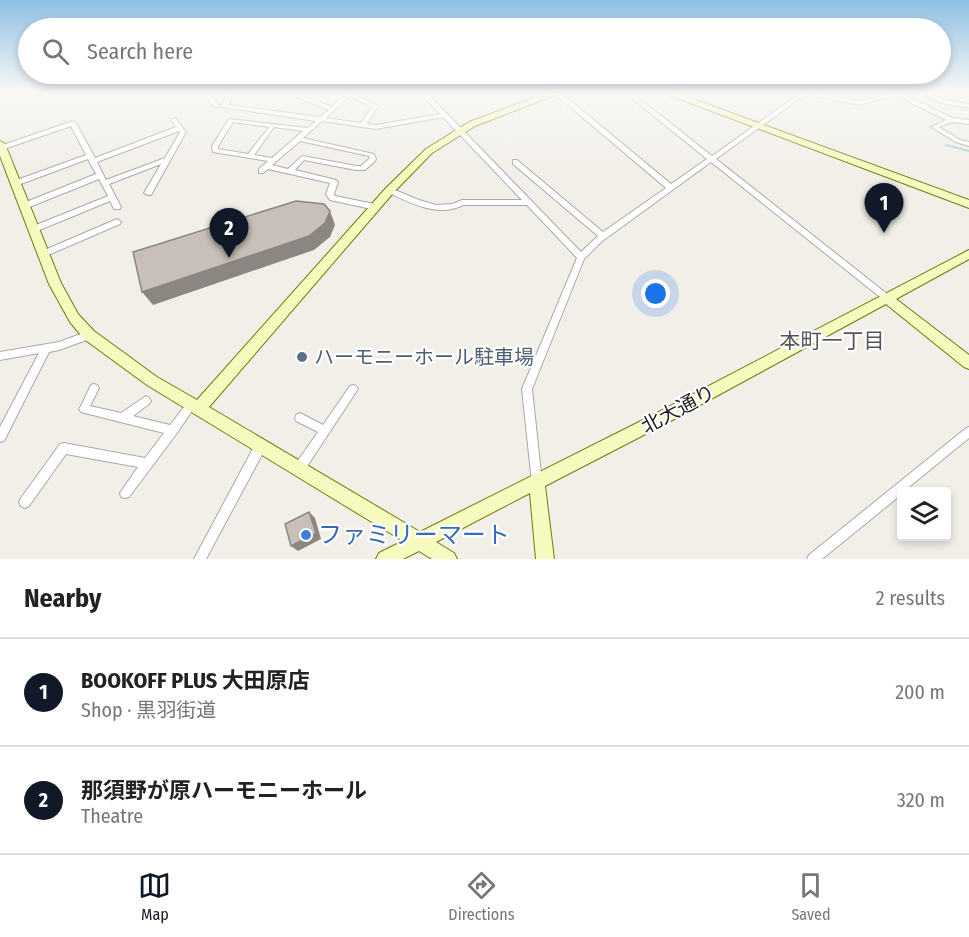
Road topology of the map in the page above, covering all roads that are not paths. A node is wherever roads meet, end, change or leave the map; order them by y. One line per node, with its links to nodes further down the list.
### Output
1 (324, 118): 19 (street)
2 (331, 118): 15 (street)
3 (368, 118): 15 (street)
4 (429, 118): 15 (street)
5 (448, 118): 20 (street)
6 (490, 118): 20 (street)
7 (589, 118): 35 (street)
8 (659, 118): 28 (street)
9 (736, 118): 17 (street)
10 (769, 118): 17 (street)
11 (947, 118): 13 (street)
12 (174, 120): 18 (street)
13 (951, 120): 14 (street); 22 (street)
14 (969, 122)
15 (364, 124)
16 (273, 125): 19 (street); 24 (street); 24 (street)
17 (758, 126): 28 (street); 40 (street)
18 (180, 128): 25 (street); 26 (street)
19 (309, 130): 21 (street)
20 (459, 130): 36 (street); 39 (street)
21 (299, 139): 27 (street); 31 (street)
22 (969, 144)
23 (1, 146): 25 (street); 33 (street)
24 (250, 156): 27 (street)
25 (92, 158): 32 (street); 33 (street)
26 (165, 160): 34 (street); 37 (street)
27 (273, 160): 30 (street)
28 (710, 160): 35 (street); 50 (street)
29 (515, 162): 46 (street)
30 (264, 169): 31 (street)
31 (289, 171): 43 (street)
32 (100, 175): 34 (street); 41 (street)
33 (15, 183): 41 (street)
34 (105, 183): 38 (street)
35 (671, 188): 46 (street)
36 (390, 190): 39 (street); 43 (street)
37 (148, 193)
38 (112, 197): 42 (street); 45 (street)
39 (530, 203): 49 (street)
40 (969, 204)
41 (24, 206): 45 (street)
42 (117, 207)
43 (376, 207): 58 (street)
44 (117, 222): 47 (street)
45 (34, 229): 47 (street)
46 (603, 236): 49 (street)
47 (43, 254): 51 (street)
48 (969, 254): 50 (street, 北大通り)
49 (581, 257): 68 (street)
50 (888, 299): 54 (street); 68 (street, 北大通り)
51 (90, 334): 52 (street); 58 (street)
52 (46, 349): 53 (street); 64 (street)
53 (0, 356)
54 (969, 363)
55 (94, 388): 59 (street)
56 (353, 389): 62 (street)
57 (146, 401): 59 (street)
58 (195, 407): 61 (street); 65 (street)
59 (122, 418): 61 (street)
60 (300, 418): 62 (street)
61 (173, 430): 66 (street)
62 (325, 431): 67 (street)
63 (969, 432): 76 (street)
64 (0, 437)
65 (260, 447): 67 (street); 72 (street)
66 (147, 464): 69 (street); 70 (street)
67 (298, 470): 71 (street)
68 (537, 483): 71 (street, 北大通り); 75 (street)
69 (124, 493)
70 (25, 502)
71 (419, 541): 73 (street, 北大通り); 74 (street)
72 (200, 559)
73 (385, 559)
74 (448, 559)
75 (545, 559)
76 (813, 559)

